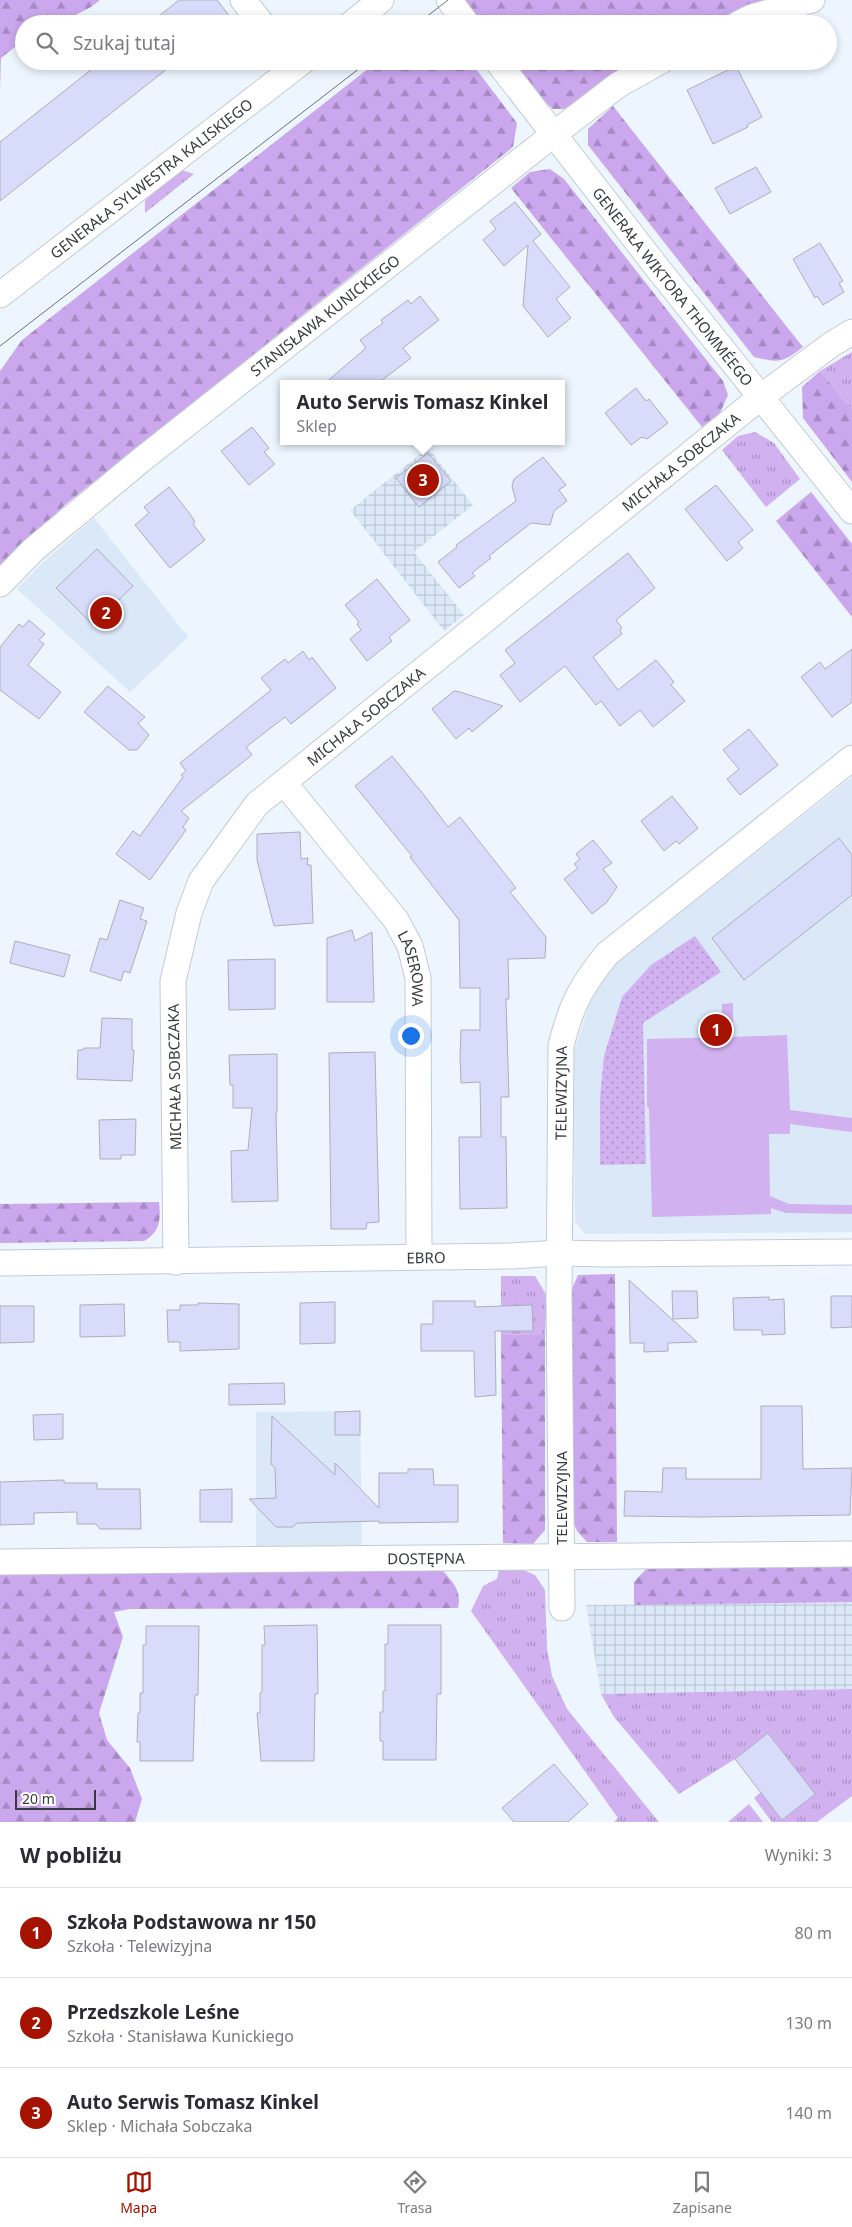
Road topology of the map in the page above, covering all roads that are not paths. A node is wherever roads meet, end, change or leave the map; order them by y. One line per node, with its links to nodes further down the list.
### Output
1 (243, 0): 5 (street)
2 (381, 0): 6 (street)
3 (449, 0): 7 (street)
4 (812, 0): 8 (street)
5 (255, 15)
6 (362, 15)
7 (461, 15)
8 (759, 15)
9 (288, 70): 13 (street, GENERAŁA SYLWESTRA KALISKIEGO)
10 (504, 70): 12 (street, GENERAŁA WIKTORA THOMMÉEGO)
11 (646, 70): 12 (street, STANISŁAWA KUNICKIEGO)
12 (554, 134): 15 (street, GENERAŁA WIKTORA THOMMÉEGO); 17 (street, STANISŁAWA KUNICKIEGO)
13 (0, 296)
14 (852, 332): 15 (street, MICHAŁA SOBCZAKA)
15 (762, 396): 16 (street, GENERAŁA WIKTORA THOMMÉEGO); 19 (street, MICHAŁA SOBCZAKA)
16 (852, 511)
17 (0, 584)
18 (852, 758): 21 (street, TELEWIZYJNA)
19 (284, 783): 22 (street, LASEROWA); 23 (street, MICHAŁA SOBCZAKA)
20 (852, 1252): 21 (street, EBRO)
21 (559, 1253): 22 (street, EBRO); 26 (street, TELEWIZYJNA)
22 (419, 1256): 23 (street, EBRO)
23 (176, 1262): 24 (street, EBRO)
24 (0, 1263)
25 (852, 1554): 26 (street, DOSTĘPNA)
26 (561, 1558): 27 (street, DOSTĘPNA); 28 (street, TELEWIZYJNA)
27 (0, 1562)
28 (562, 1608)

